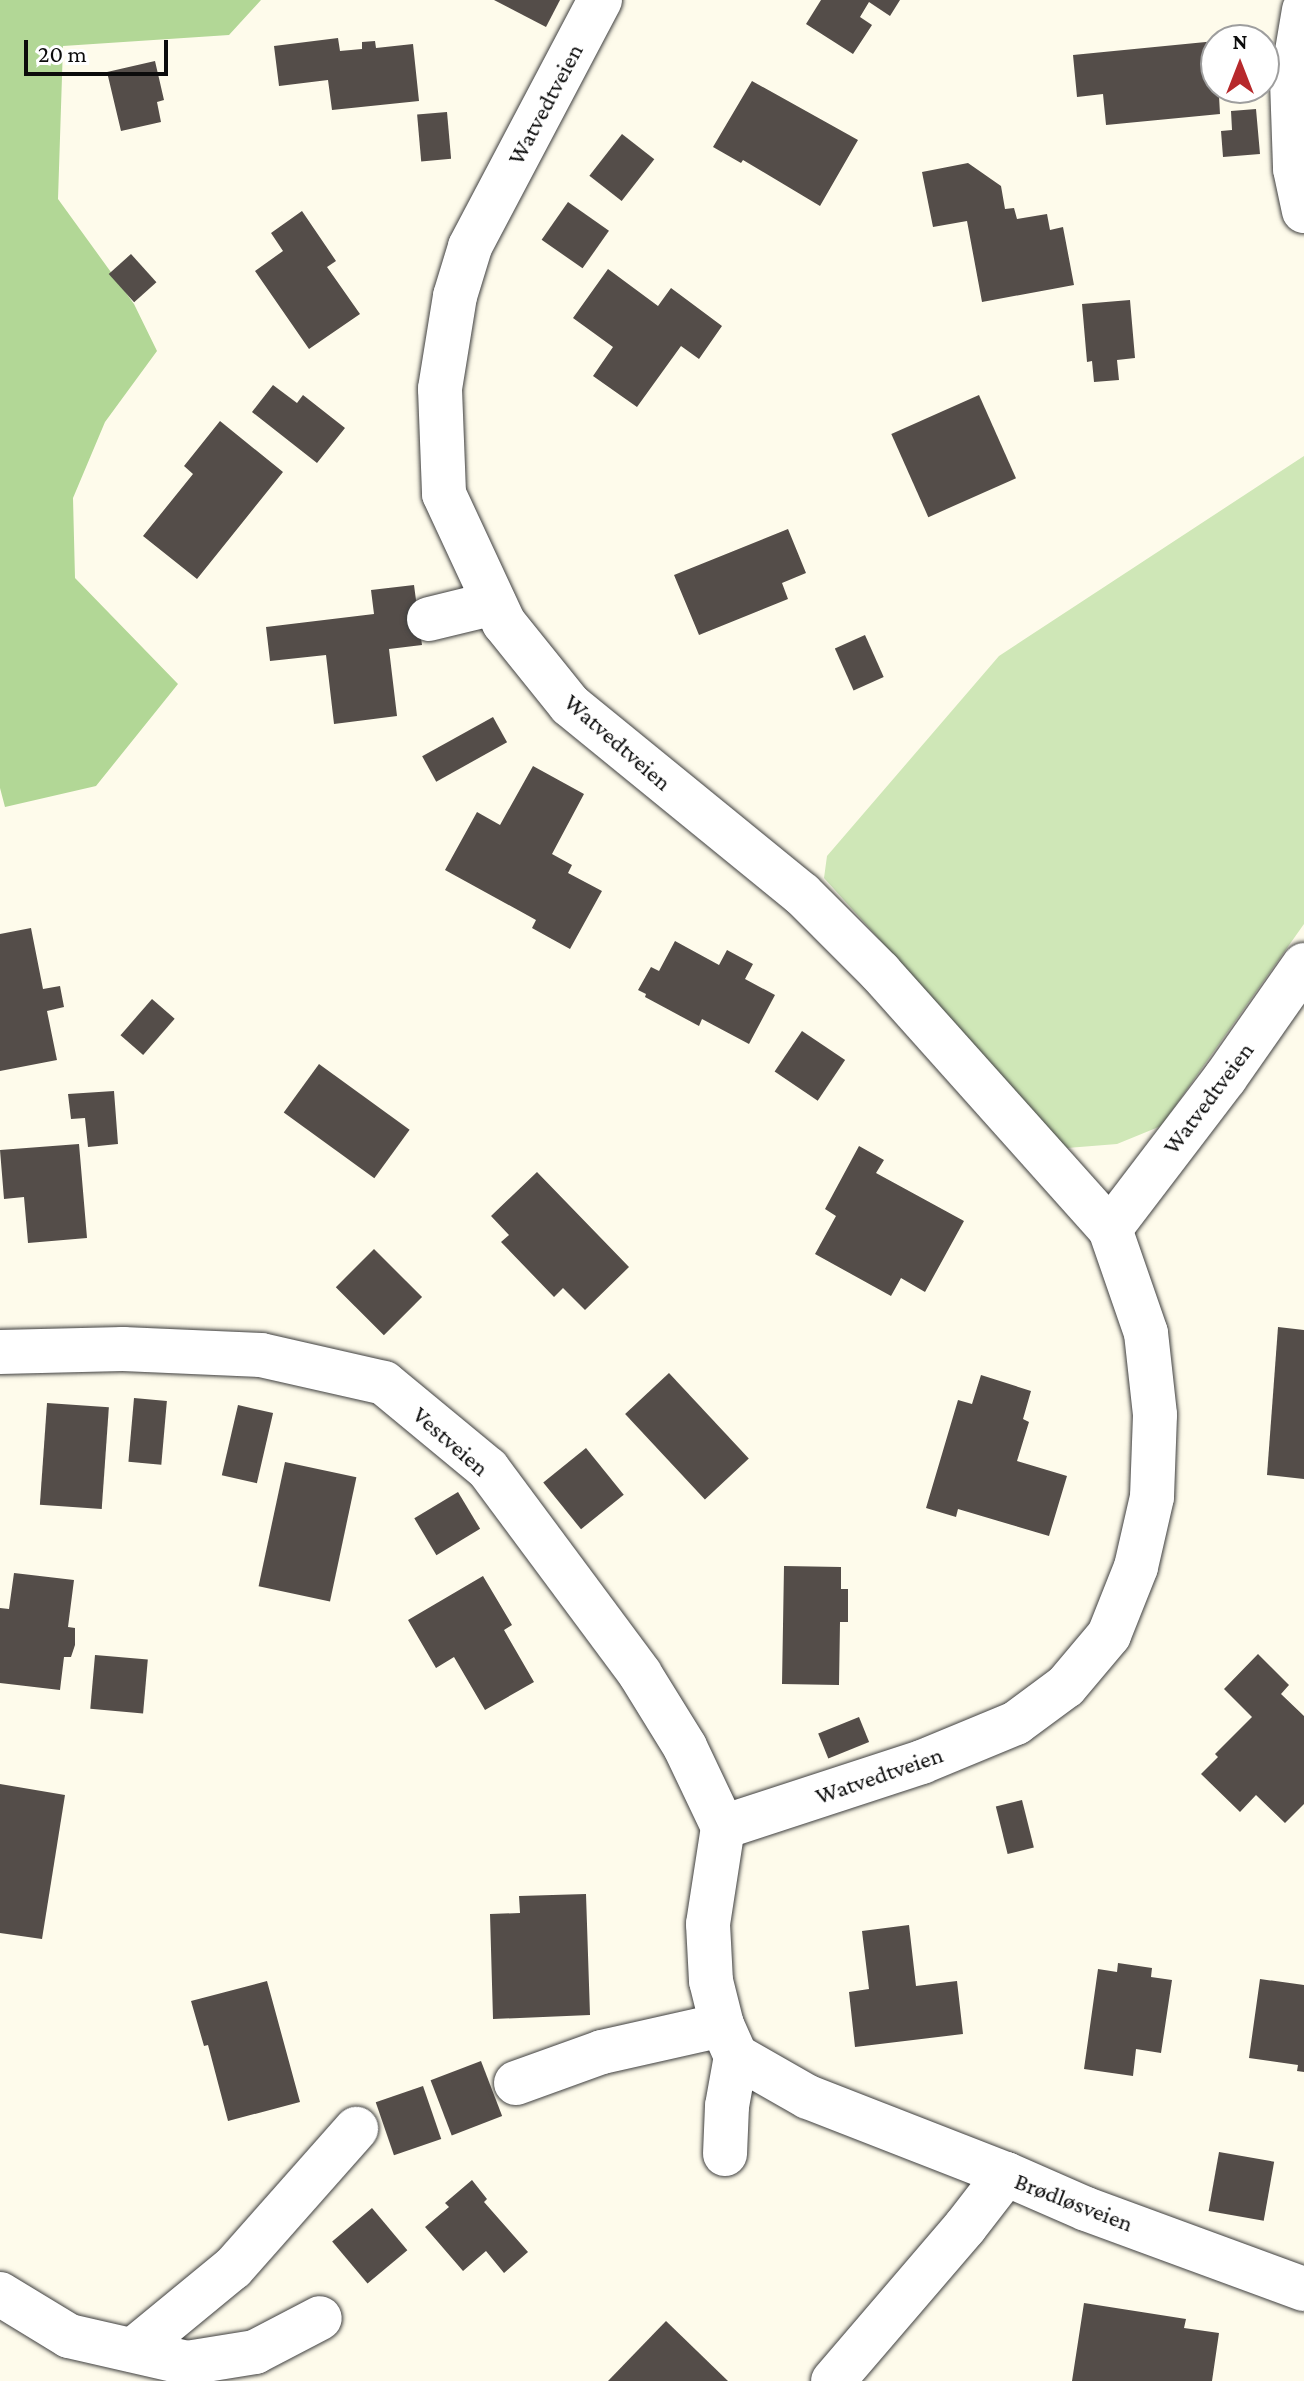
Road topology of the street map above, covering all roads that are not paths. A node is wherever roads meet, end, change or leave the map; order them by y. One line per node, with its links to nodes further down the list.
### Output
1 (600, 0): 6 (street, Watvedtveien)
2 (1304, 10): 3 (street)
3 (1280, 75)
4 (1280, 90): 5 (street)
5 (1304, 211)
6 (494, 603): 7 (street); 9 (street, Watvedtveien)
7 (429, 619)
8 (1304, 965): 9 (street, Watvedtveien)
9 (1110, 1229): 11 (street, Watvedtveien)
10 (0, 1352): 11 (street, Vestveien)
11 (723, 1827): 12 (street)
12 (729, 2040): 13 (street); 15 (street); 16 (street)
13 (516, 2083)
14 (356, 2129): 20 (street)
15 (725, 2154)
16 (1006, 2174): 17 (street, Brødløsveien); 21 (street, Brødløsveien)
17 (1304, 2289)
18 (1, 2298): 20 (street)
19 (320, 2318): 20 (street)
20 (133, 2350)
21 (833, 2381)

